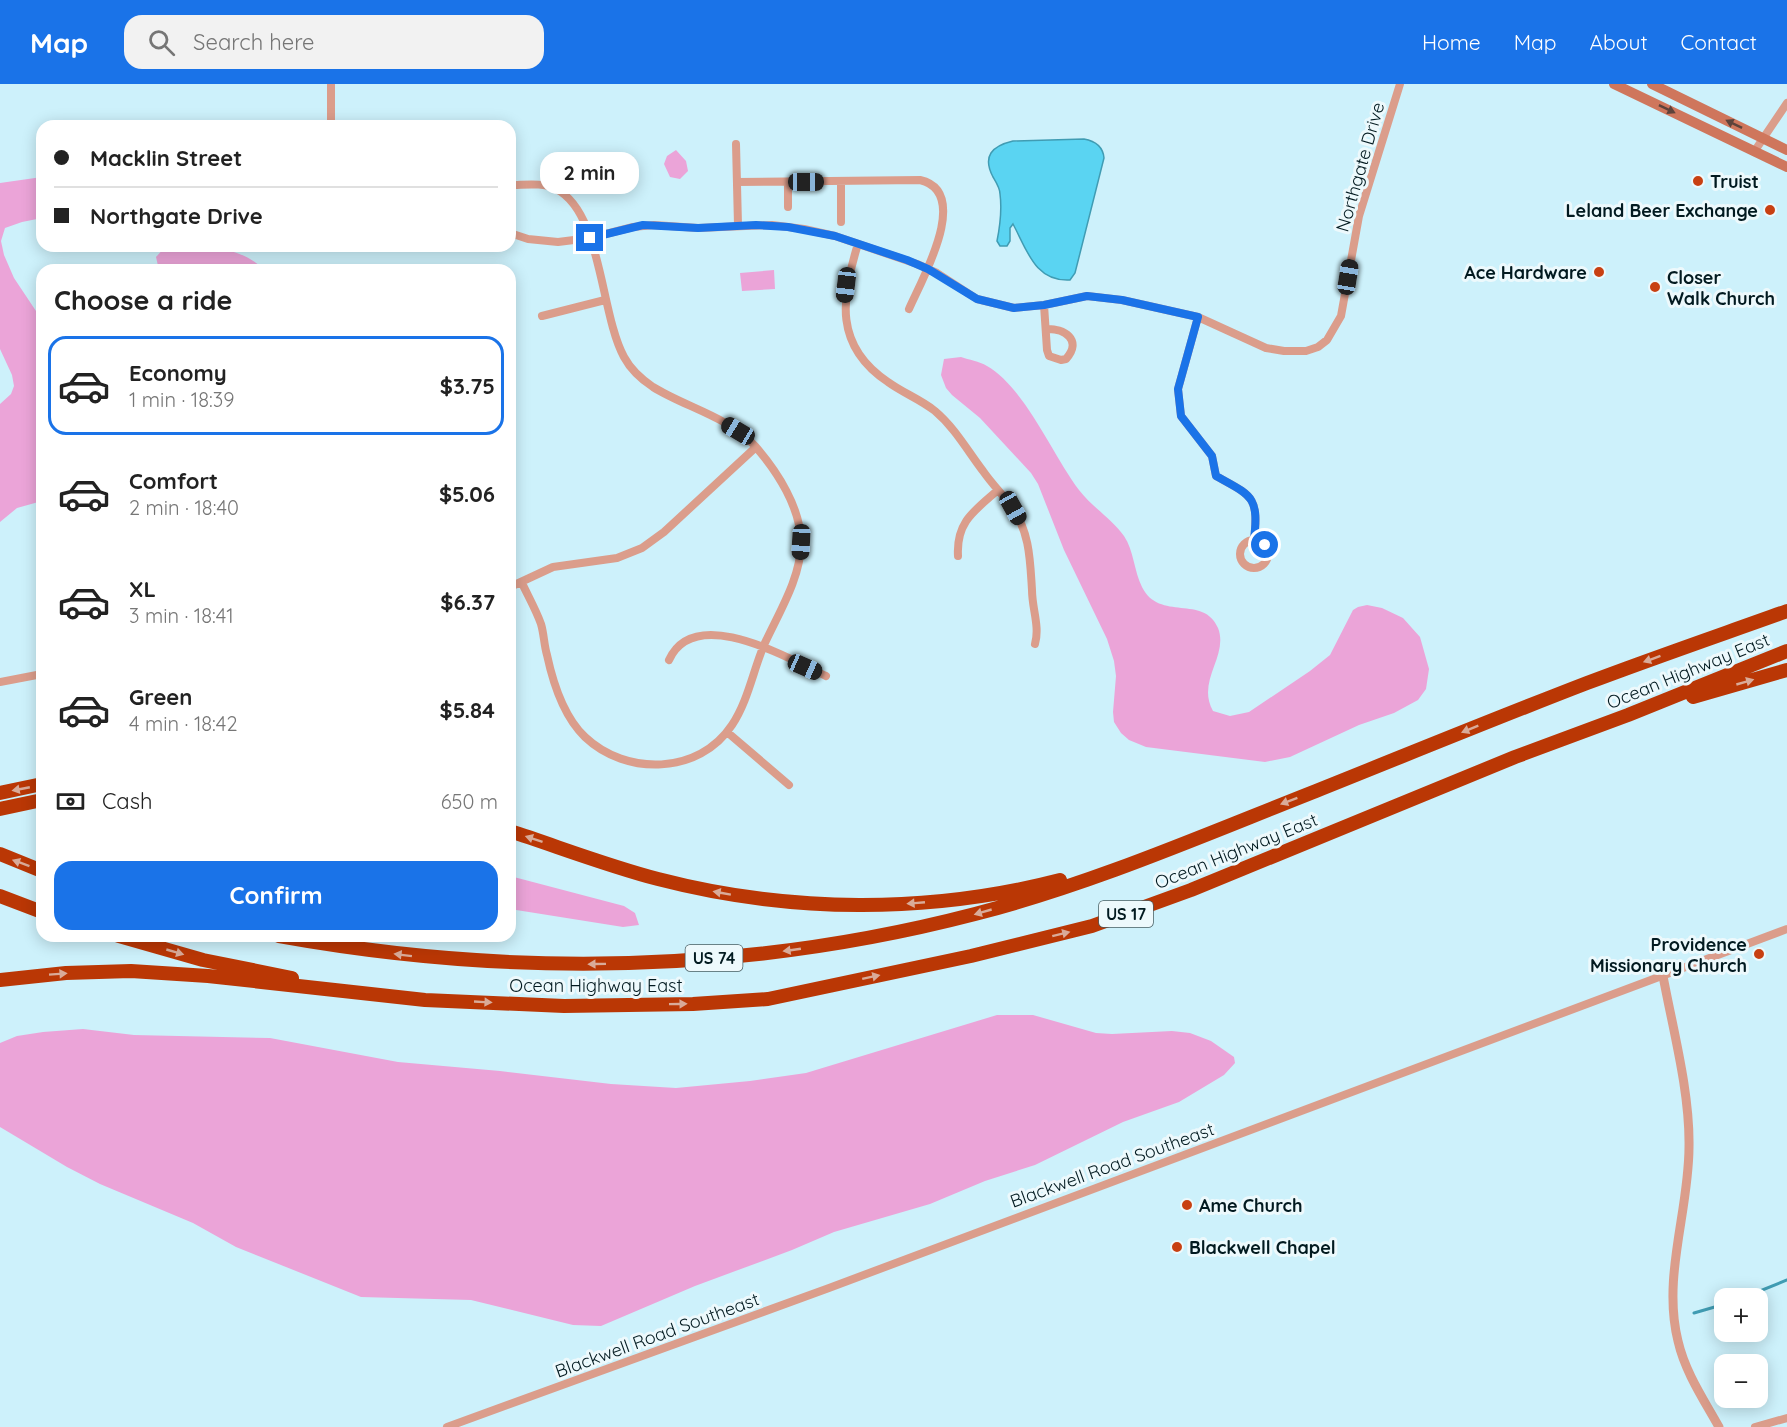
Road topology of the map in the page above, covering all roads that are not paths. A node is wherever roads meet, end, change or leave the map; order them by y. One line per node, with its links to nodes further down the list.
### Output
1 (331, 84): 6 (street)
2 (1400, 84): 27 (street, Northgate Drive)
3 (1614, 84): 10 (main road, one-way to 10)
4 (1652, 84): 7 (main road, one-way to 4)
5 (1787, 103): 7 (street)
6 (332, 120)
7 (1762, 137): 9 (main road); 10 (street)
8 (736, 144): 12 (street)
9 (1787, 150)
10 (1754, 152): 11 (main road)
11 (1787, 167)
12 (737, 182): 13 (street); 18 (street)
13 (788, 182): 14 (street); 16 (street)
14 (841, 182): 17 (street); 22 (street)
15 (516, 185): 20 (street)
16 (788, 207)
17 (841, 222)
18 (738, 225): 20 (street, Northgate Drive); 21 (street, Northgate Drive)
19 (516, 234): 20 (street, Northgate Drive)
20 (590, 238): 23 (street)
21 (858, 244): 22 (street, Northgate Drive); 30 (street)
22 (928, 269): 24 (street, Northgate Drive); 25 (street)
23 (605, 300): 26 (street); 29 (street)
24 (1044, 305): 27 (street, Northgate Drive); 28 (street)
25 (909, 309)
26 (542, 316)
27 (1198, 317): 31 (street)
28 (1046, 329): 28 (street)
29 (756, 447): 33 (street); 39 (street)
30 (998, 490): 32 (street); 38 (street)
31 (1254, 540)
32 (958, 556)
33 (522, 583): 34 (street); 47 (street)
34 (516, 585)
35 (1787, 605): 37 (highway)
36 (1787, 611): 37 (highway, Ocean Highway East)
37 (1707, 639): 55 (highway, Ocean Highway East, one-way to 55)
38 (1035, 644)
39 (763, 647): 41 (street); 44 (street); 47 (street)
40 (1787, 651): 46 (highway, Ocean Highway East / US 17)
41 (669, 660)
42 (1787, 670): 46 (highway, one-way to 42)
43 (36, 675): 45 (street)
44 (826, 676)
45 (0, 682)
46 (1628, 715): 64 (highway, Ocean Highway East / US 17, one-way to 46)
47 (727, 732): 49 (street)
48 (36, 785): 50 (highway, one-way to 50)
49 (789, 785)
50 (0, 793)
51 (36, 801): 52 (highway)
52 (0, 809)
53 (516, 833): 55 (highway, one-way to 53)
54 (0, 855): 56 (highway, one-way to 54)
55 (1138, 860): 61 (highway, US 74, one-way to 61)
56 (36, 869)
57 (0, 896): 58 (highway)
58 (36, 910)
59 (1787, 929): 62 (street, Blackwell Road Southeast)
60 (140, 942): 64 (highway, one-way to 64)
61 (315, 942)
62 (1663, 976): 66 (street, Blackwell Road Southeast); 67 (street)
63 (0, 980): 64 (highway, one-way to 64)
64 (425, 999)
65 (1787, 1418): 68 (street)
66 (447, 1427)
67 (1719, 1427)
68 (1755, 1427)

